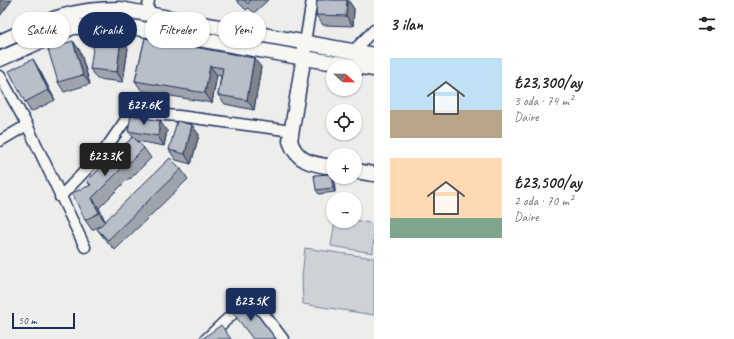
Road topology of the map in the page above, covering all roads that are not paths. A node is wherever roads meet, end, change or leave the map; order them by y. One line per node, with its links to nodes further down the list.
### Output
1 (312, 0): 5 (street)
2 (148, 6): 4 (street); 5 (street)
3 (374, 30): 6 (street)
4 (0, 42)
5 (305, 42): 6 (street); 8 (street)
6 (353, 51): 7 (street)
7 (374, 55)
8 (304, 58): 9 (street); 10 (street); 13 (street)
9 (0, 59)
10 (374, 68)
11 (0, 76): 12 (street)
12 (27, 125): 14 (street); 18 (street)
13 (292, 131): 15 (street); 18 (street)
14 (0, 141)
15 (326, 166)
16 (362, 172): 17 (street)
17 (374, 174)
18 (60, 197): 19 (street)
19 (85, 247)
20 (206, 339): 21 (street)
21 (283, 339)

